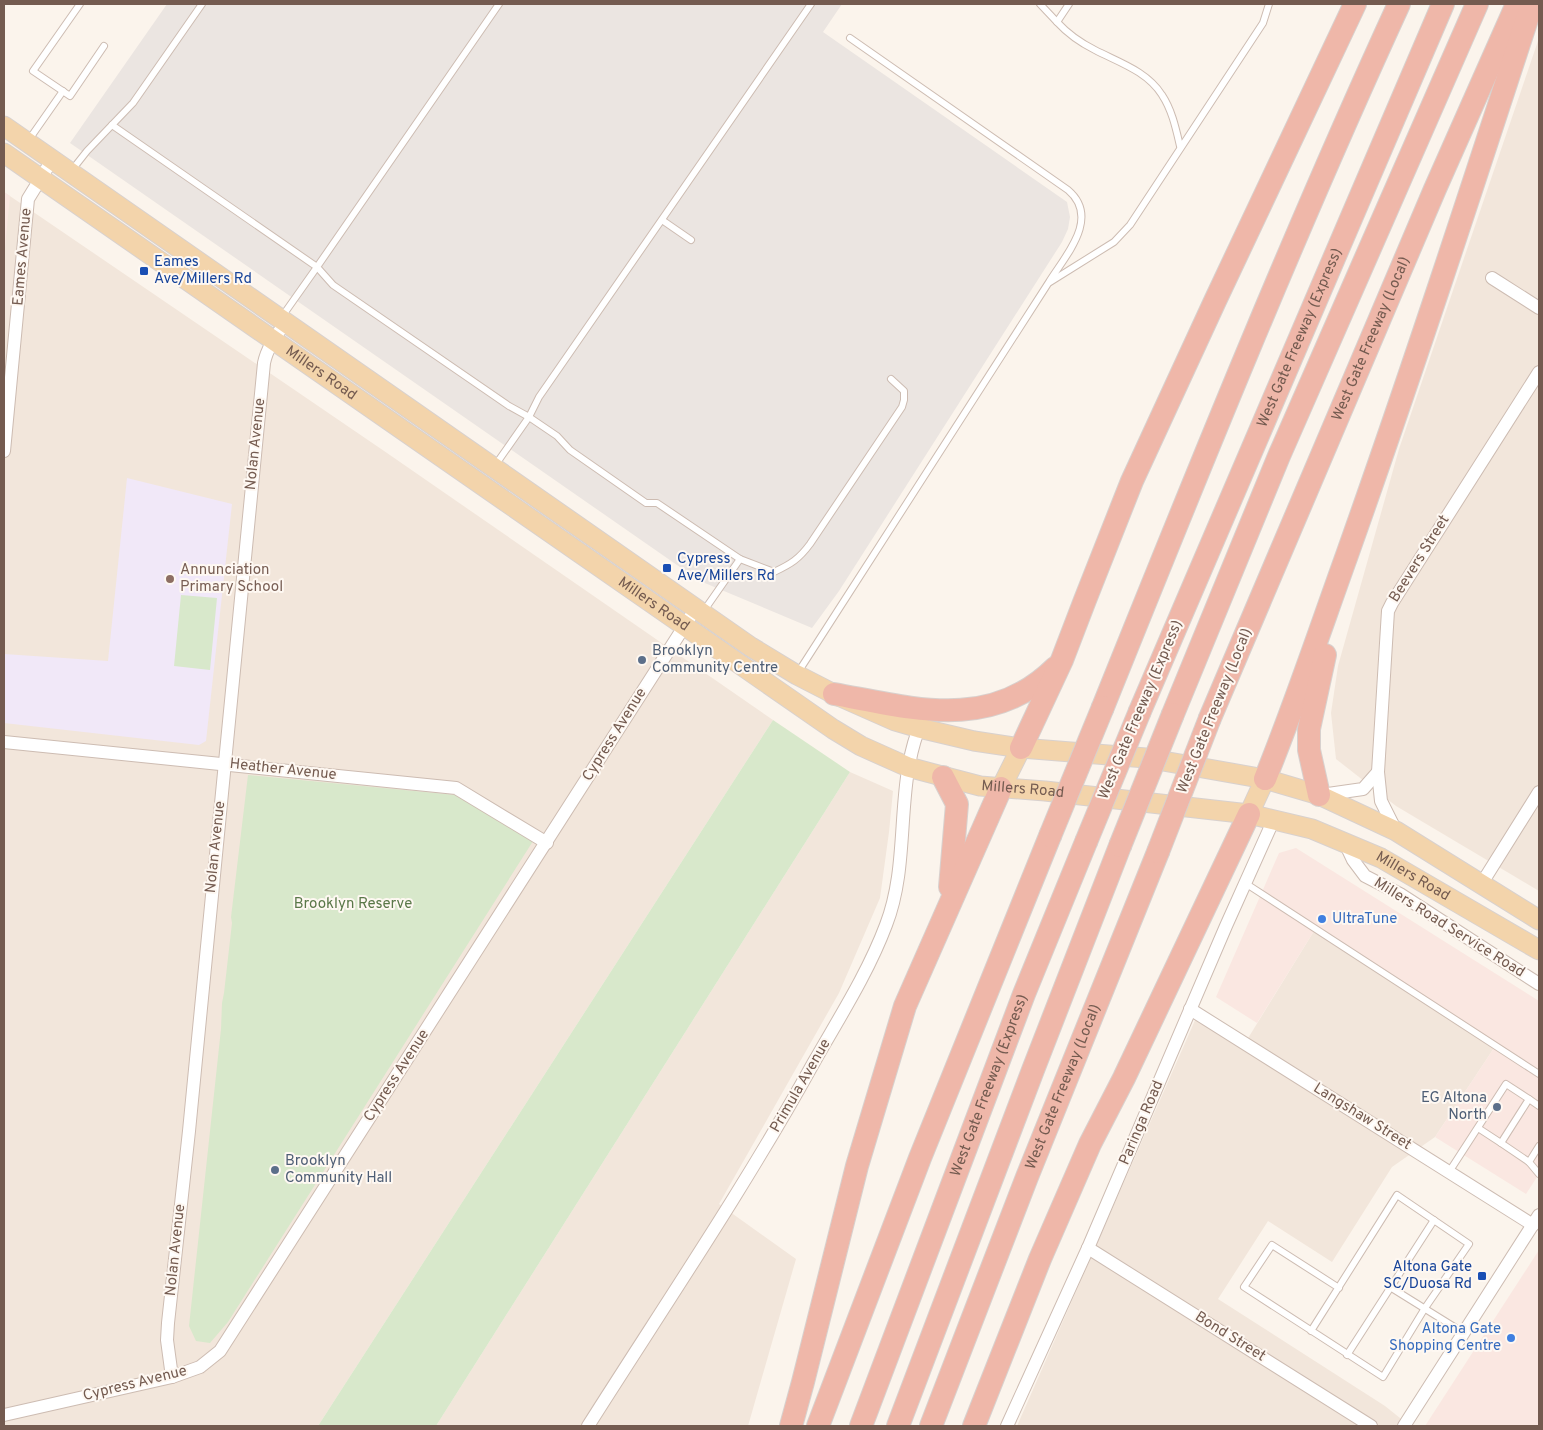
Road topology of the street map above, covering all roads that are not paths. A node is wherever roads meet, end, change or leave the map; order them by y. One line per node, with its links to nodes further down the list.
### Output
1 (80, 4): 17 (lane)
2 (202, 4): 18 (lane)
3 (499, 4): 28 (lane)
4 (811, 4): 26 (lane)
5 (1040, 4): 14 (lane)
6 (1069, 4): 14 (lane)
7 (1269, 4): 21 (lane)
8 (1355, 4): 43 (highway)
9 (1399, 4): 91 (highway, bridge)
10 (1443, 4): 92 (highway, West Gate Freeway (Express), bridge)
11 (1477, 4): 93 (highway, West Gate Freeway (Express), bridge)
12 (1517, 4): 94 (highway, West Gate Freeway (Local), bridge)
13 (1532, 4): 38 (highway)
14 (1057, 22): 21 (lane)
15 (850, 38): 30 (lane)
16 (104, 46): 17 (lane)
17 (63, 91): 20 (lane)
18 (112, 125): 24 (lane); 28 (lane)
19 (4, 126): 20 (main road, Millers Road)
20 (27, 142): 23 (main road, Millers Road)
21 (1180, 146): 30 (lane)
22 (4, 153): 25 (main road, Millers Road)
23 (52, 160): 24 (main road, Millers Road); 25 (street, Eames Avenue)
24 (70, 172): 32 (main road, Millers Road)
25 (40, 178): 33 (main road, Millers Road); 37 (street, Eames Avenue)
26 (662, 220): 27 (lane); 36 (lane)
27 (691, 240)
28 (317, 267): 32 (lane); 36 (lane)
29 (1492, 278): 31 (street)
30 (1049, 282): 44 (lane)
31 (1539, 308)
32 (283, 321): 33 (street, Nolan Avenue); 39 (main road, Millers Road)
33 (273, 340): 42 (main road, Millers Road); 49 (street, Nolan Avenue)
34 (1539, 372): 51 (street, Beevers Street)
35 (891, 379): 40 (lane)
36 (528, 417): 39 (lane); 40 (lane)
37 (4, 451)
38 (1383, 452): 53 (highway); 56 (highway)
39 (494, 467): 41 (main road, Millers Road)
40 (740, 560): 41 (lane)
41 (699, 610): 42 (street, Cypress Avenue); 44 (main road, Millers Road)
42 (684, 626): 50 (main road, Millers Road); 60 (street, Cypress Avenue)
43 (1062, 660): 46 (highway); 48 (highway)
44 (797, 675): 45 (main road, Millers Road)
45 (834, 694): 46 (highway)
46 (923, 719): 48 (main road, Millers Road); 50 (street, Primula Avenue)
47 (4, 742): 49 (street, Heather Avenue)
48 (1021, 748): 53 (main road, Millers Road); 54 (main road)
49 (224, 764): 60 (street, Heather Avenue); 87 (street, Nolan Avenue)
50 (908, 767): 52 (main road, Millers Road); 89 (street, Primula Avenue)
51 (1378, 772): 56 (street); 59 (street, Beevers Street)
52 (943, 777): 54 (main road, Millers Road); 64 (highway)
53 (1265, 779): 56 (main road, Millers Road); 57 (main road)
54 (1001, 788): 57 (main road, Millers Road); 64 (highway)
55 (1539, 792): 63 (street)
56 (1319, 795): 59 (main road, Millers Road)
57 (1249, 814): 58 (main road, Millers Road); 95 (highway)
58 (1274, 819): 61 (main road, Millers Road); 62 (street, Paringa Road)
59 (1396, 831): 63 (main road, Millers Road)
60 (546, 843): 87 (street, Cypress Avenue)
61 (1345, 843): 66 (main road, Millers Road); 67 (street, Millers Road Service Road)
62 (1245, 883): 68 (street, Paringa Road); 69 (lane)
63 (1482, 883): 65 (main road, Millers Road)
64 (949, 905): 90 (highway)
65 (1539, 920)
66 (1539, 950)
67 (1539, 984)
68 (1190, 1009): 76 (street, Langshaw Street); 80 (street, Paringa Road)
69 (1539, 1074)
70 (1529, 1100): 71 (lane); 72 (lane); 73 (lane)
71 (1539, 1106)
72 (1478, 1128): 73 (lane); 76 (lane)
73 (1501, 1143): 75 (lane)
74 (1539, 1146): 75 (lane)
75 (1529, 1162): 77 (lane)
76 (1449, 1172): 79 (street, Langshaw Street)
77 (1539, 1174)
78 (1434, 1220): 81 (lane); 82 (lane); 83 (lane)
79 (1536, 1220): 85 (street)
80 (1088, 1248): 96 (street, Paringa Road); 97 (street, Bond Street)
81 (1390, 1287): 83 (lane); 86 (lane)
82 (1339, 1288): 84 (lane); 84 (lane)
83 (1425, 1308): 85 (lane); 86 (lane)
84 (1311, 1331): 86 (lane)
85 (1464, 1333): 98 (street)
86 (1347, 1354)
87 (172, 1377): 88 (street, Cypress Avenue)
88 (4, 1415)
89 (588, 1426)
90 (790, 1426)
91 (818, 1426)
92 (862, 1426)
93 (898, 1426)
94 (931, 1426)
95 (974, 1426)
96 (1007, 1426)
97 (1372, 1426)
98 (1404, 1426)

